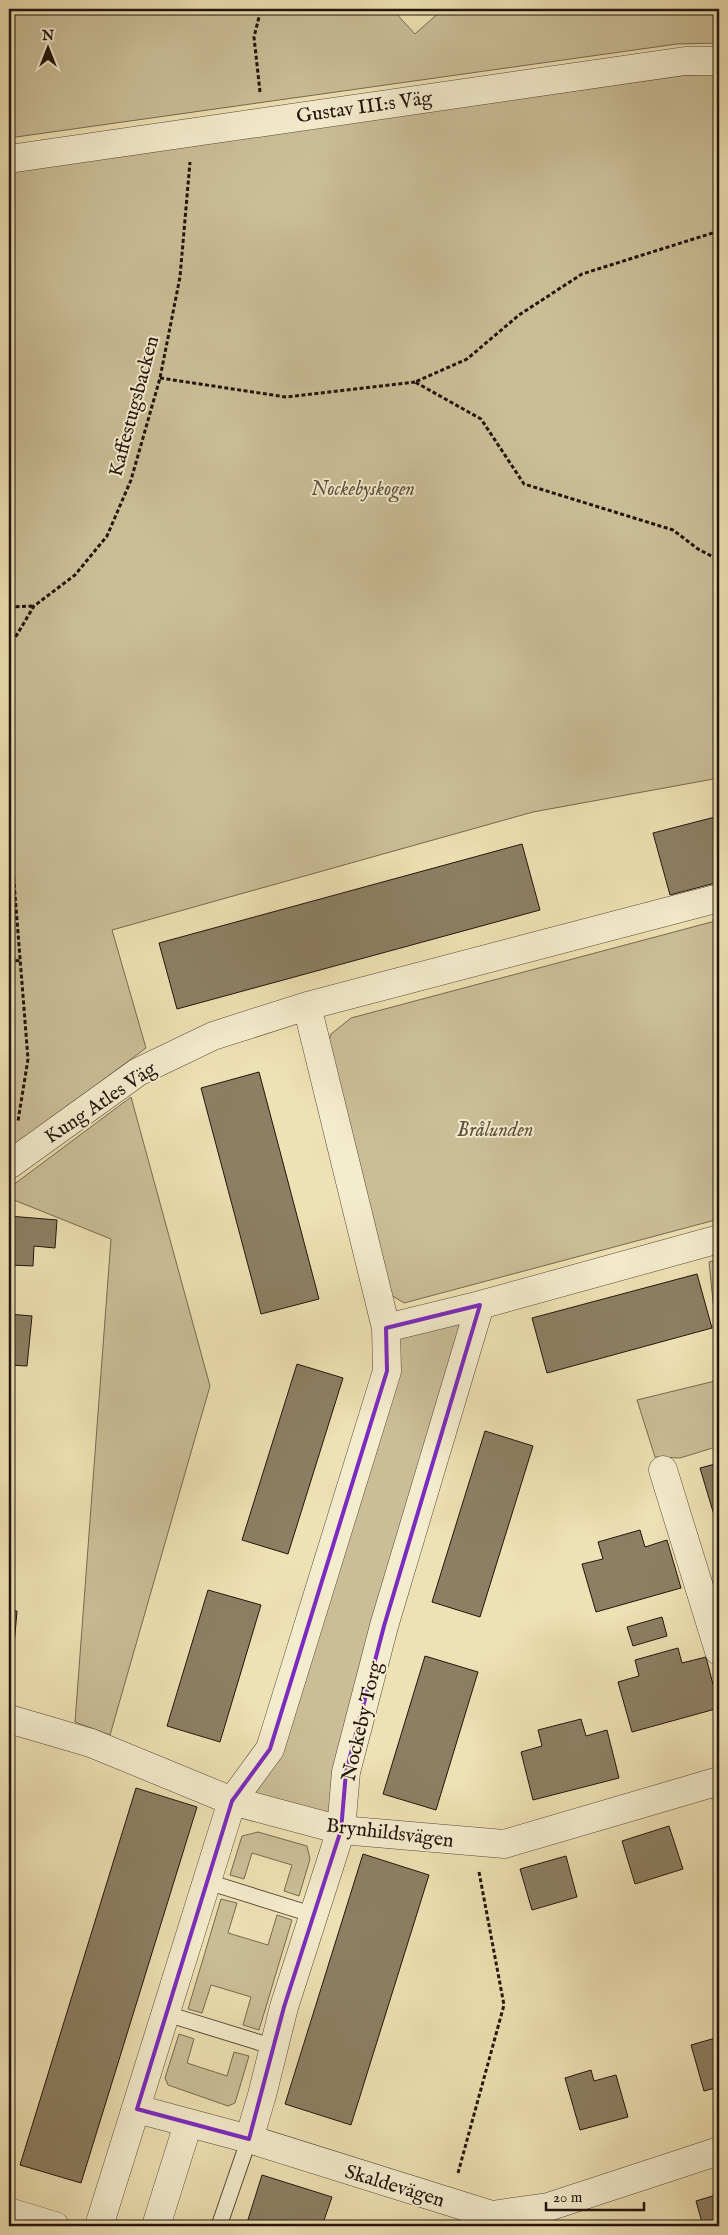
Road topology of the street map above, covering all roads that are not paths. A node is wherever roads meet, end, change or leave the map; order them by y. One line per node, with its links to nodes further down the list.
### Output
1 (719, 61): 2 (street, Gustav III:s Väg)
2 (9, 159)
3 (719, 898): 4 (street)
4 (307, 1006): 5 (street, Kung Atles Väg); 8 (street)
5 (10, 1164)
6 (719, 1239): 7 (street)
7 (480, 1305): 8 (street); 14 (street, Nockeby Torg)
8 (386, 1328): 13 (street)
9 (663, 1470): 10 (street)
10 (719, 1651)
11 (9, 1719): 13 (street, Brynhildsvägen)
12 (719, 1781): 14 (street, Brynhildsvägen)
13 (232, 1801): 14 (street, Brynhildsvägen); 15 (street)
14 (341, 1830): 16 (street, Nockeby Torg)
15 (208, 1882): 16 (lane); 17 (street)
16 (314, 1915): 18 (street, Nockeby Torg)
17 (167, 2014): 18 (lane); 19 (street)
18 (274, 2047): 21 (street, Nockeby Torg)
19 (137, 2109): 20 (street); 26 (street)
20 (188, 2124): 21 (street); 27 (street)
21 (248, 2139): 24 (street, Skaldevägen); 28 (lane, Nockeby Torg)
22 (719, 2151): 24 (street, Skaldevägen)
23 (9, 2212): 25 (street)
24 (555, 2216)
25 (55, 2226)
26 (99, 2226)
27 (156, 2226)
28 (219, 2226)

